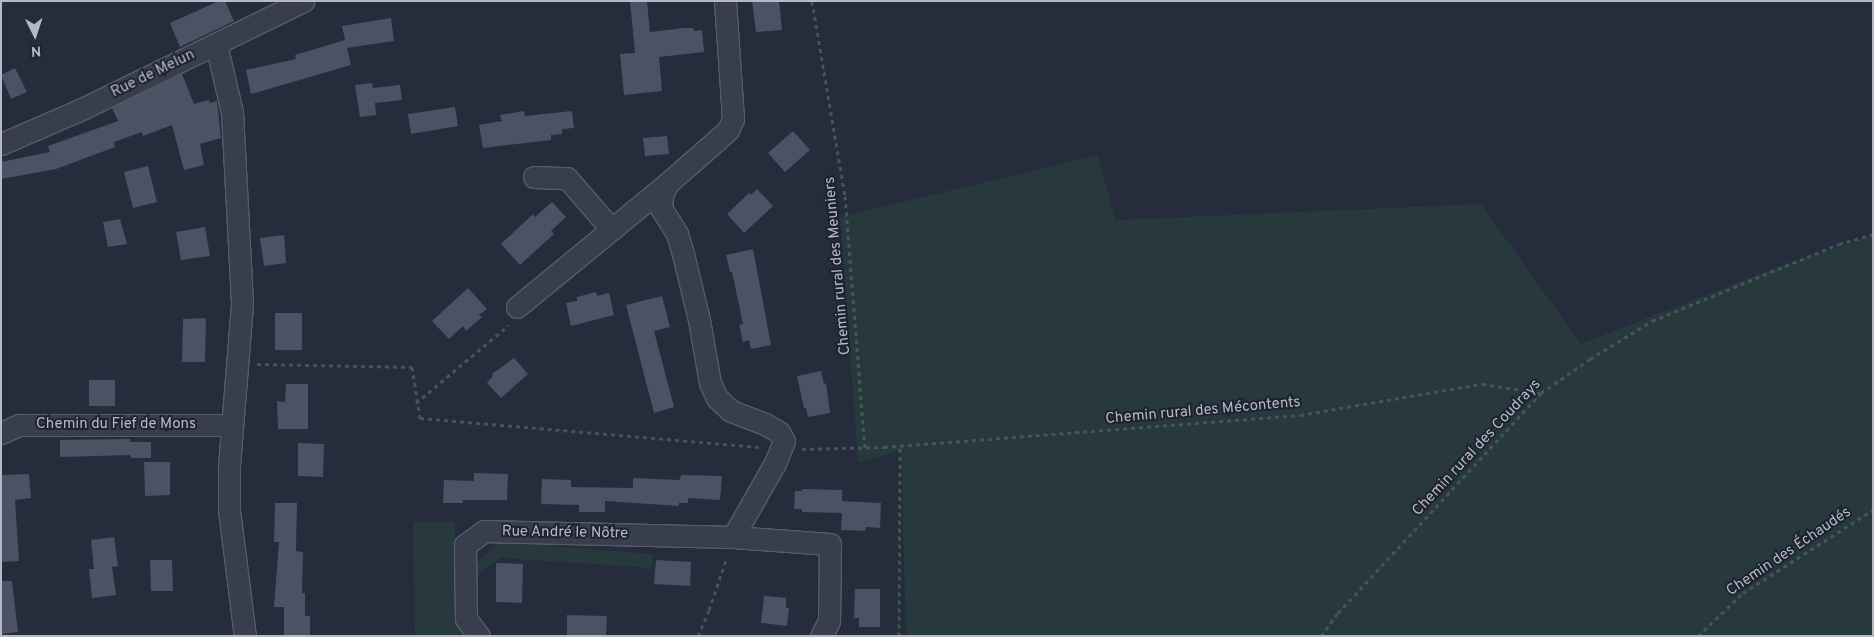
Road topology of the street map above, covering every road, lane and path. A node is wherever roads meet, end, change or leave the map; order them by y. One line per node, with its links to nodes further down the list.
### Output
1 (303, 1): 4 (street, Rue de Melun)
2 (724, 1): 7 (street)
3 (812, 1): 17 (path, Chemin rural des Meuniers)
4 (216, 44): 5 (street, Rue de Melun); 11 (street)
5 (1, 144)
6 (534, 177): 8 (street)
7 (667, 184): 8 (street); 18 (street)
8 (612, 229): 10 (street)
9 (1873, 234): 12 (path, Chemin rural des Coudrays)
10 (518, 307): 13 (path)
11 (235, 363): 13 (path); 14 (street)
12 (1541, 393): 16 (path, Chemin rural des Mécontents); 26 (path, Chemin rural des Coudrays)
13 (416, 404): 18 (path)
14 (232, 425): 15 (street, Chemin du Fief de Mons); 21 (street)
15 (1, 433)
16 (900, 446): 17 (path, Chemin rural des Mécontents); 25 (path)
17 (865, 448): 18 (path)
18 (782, 449): 20 (street)
19 (1873, 510): 27 (path, Chemin des Échaudés)
20 (733, 537): 22 (street, Rue André le Nôtre); 23 (path); 24 (street)
21 (245, 636)
22 (479, 636)
23 (698, 636)
24 (821, 636)
25 (899, 636)
26 (1321, 636)
27 (1698, 636)

